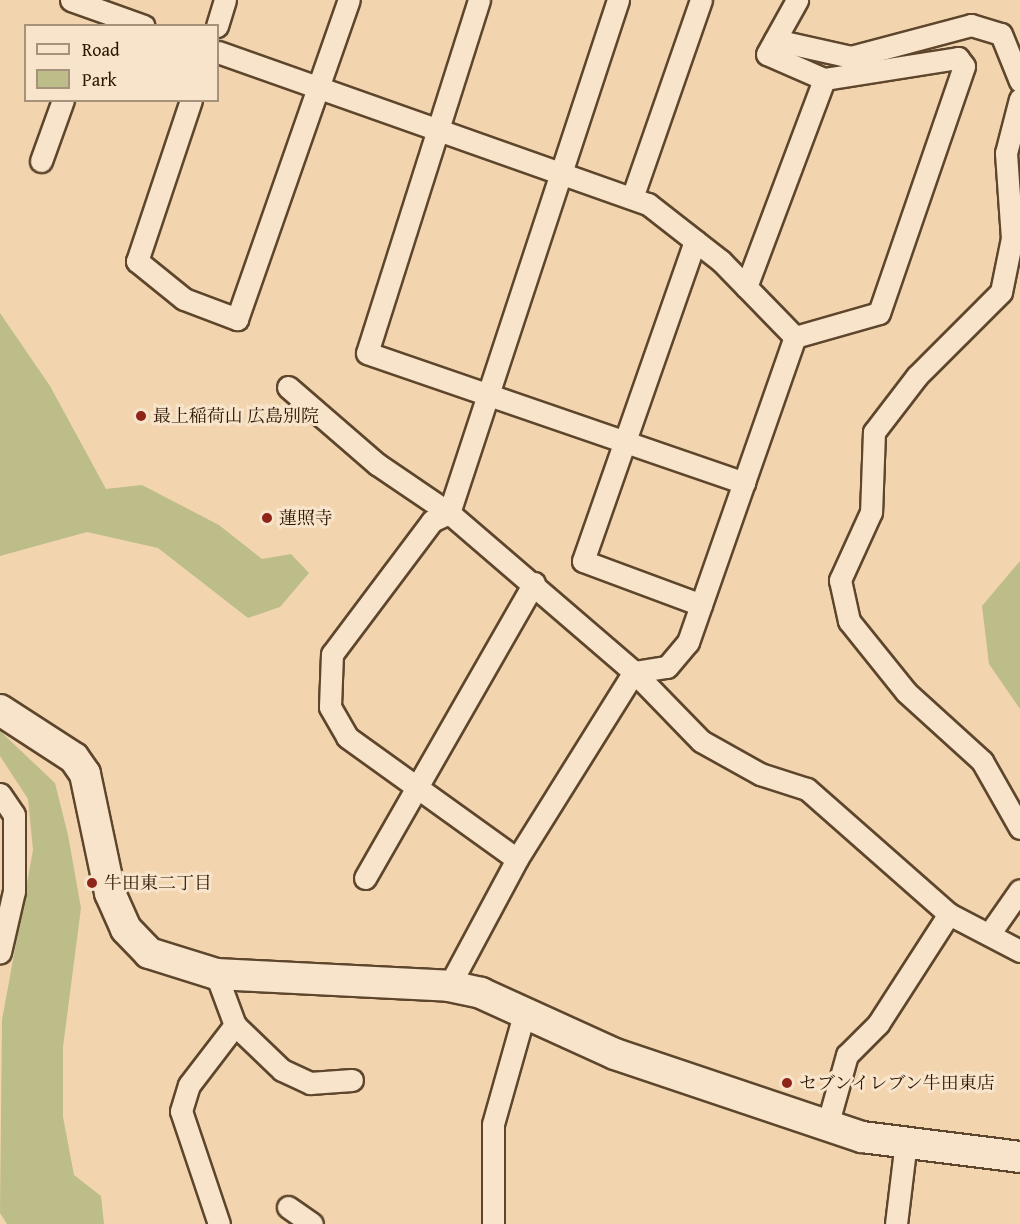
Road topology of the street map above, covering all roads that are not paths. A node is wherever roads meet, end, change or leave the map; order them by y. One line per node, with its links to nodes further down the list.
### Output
1 (71, 0): 8 (street)
2 (225, 0): 10 (street)
3 (349, 0): 15 (street)
4 (479, 0): 19 (street)
5 (618, 0): 21 (street)
6 (702, 0): 22 (street)
7 (797, 0): 11 (street)
8 (95, 11): 9 (street)
9 (137, 24)
10 (218, 24)
11 (775, 40): 13 (street); 14 (street)
12 (219, 52): 15 (street)
13 (824, 79): 24 (street); 25 (street)
14 (1020, 81)
15 (318, 87): 18 (street); 19 (street)
16 (1020, 99): 37 (street)
17 (62, 102): 20 (street)
18 (190, 102)
19 (436, 129): 21 (street); 27 (street)
20 (41, 161)
21 (561, 173): 22 (street); 27 (street)
22 (632, 198): 23 (street)
23 (695, 242): 24 (street); 28 (street)
24 (746, 287): 25 (street)
25 (795, 337): 29 (street)
26 (288, 387): 30 (street)
27 (488, 395): 28 (street); 30 (street)
28 (625, 442): 29 (street); 32 (street)
29 (744, 483): 32 (street)
30 (449, 513): 31 (street); 35 (street)
31 (534, 583): 33 (street); 35 (street)
32 (701, 605): 33 (street)
33 (634, 672): 38 (street); 41 (street)
34 (0, 710): 45 (street)
35 (415, 788): 38 (street); 39 (street)
36 (0, 794): 44 (street)
37 (1020, 828)
38 (517, 859): 46 (street)
39 (365, 878)
40 (1020, 890): 42 (street)
41 (949, 914): 42 (street); 50 (street)
42 (990, 933): 43 (street)
43 (1020, 951)
44 (0, 952)
45 (216, 974): 46 (street); 48 (street)
46 (449, 986): 47 (street)
47 (525, 1011): 50 (street); 56 (street)
48 (235, 1025): 49 (street); 54 (street)
49 (352, 1080)
50 (827, 1126): 51 (street)
51 (906, 1141): 52 (street); 57 (street)
52 (1020, 1157)
53 (288, 1207): 55 (street)
54 (219, 1224)
55 (312, 1224)
56 (493, 1224)
57 (896, 1224)

